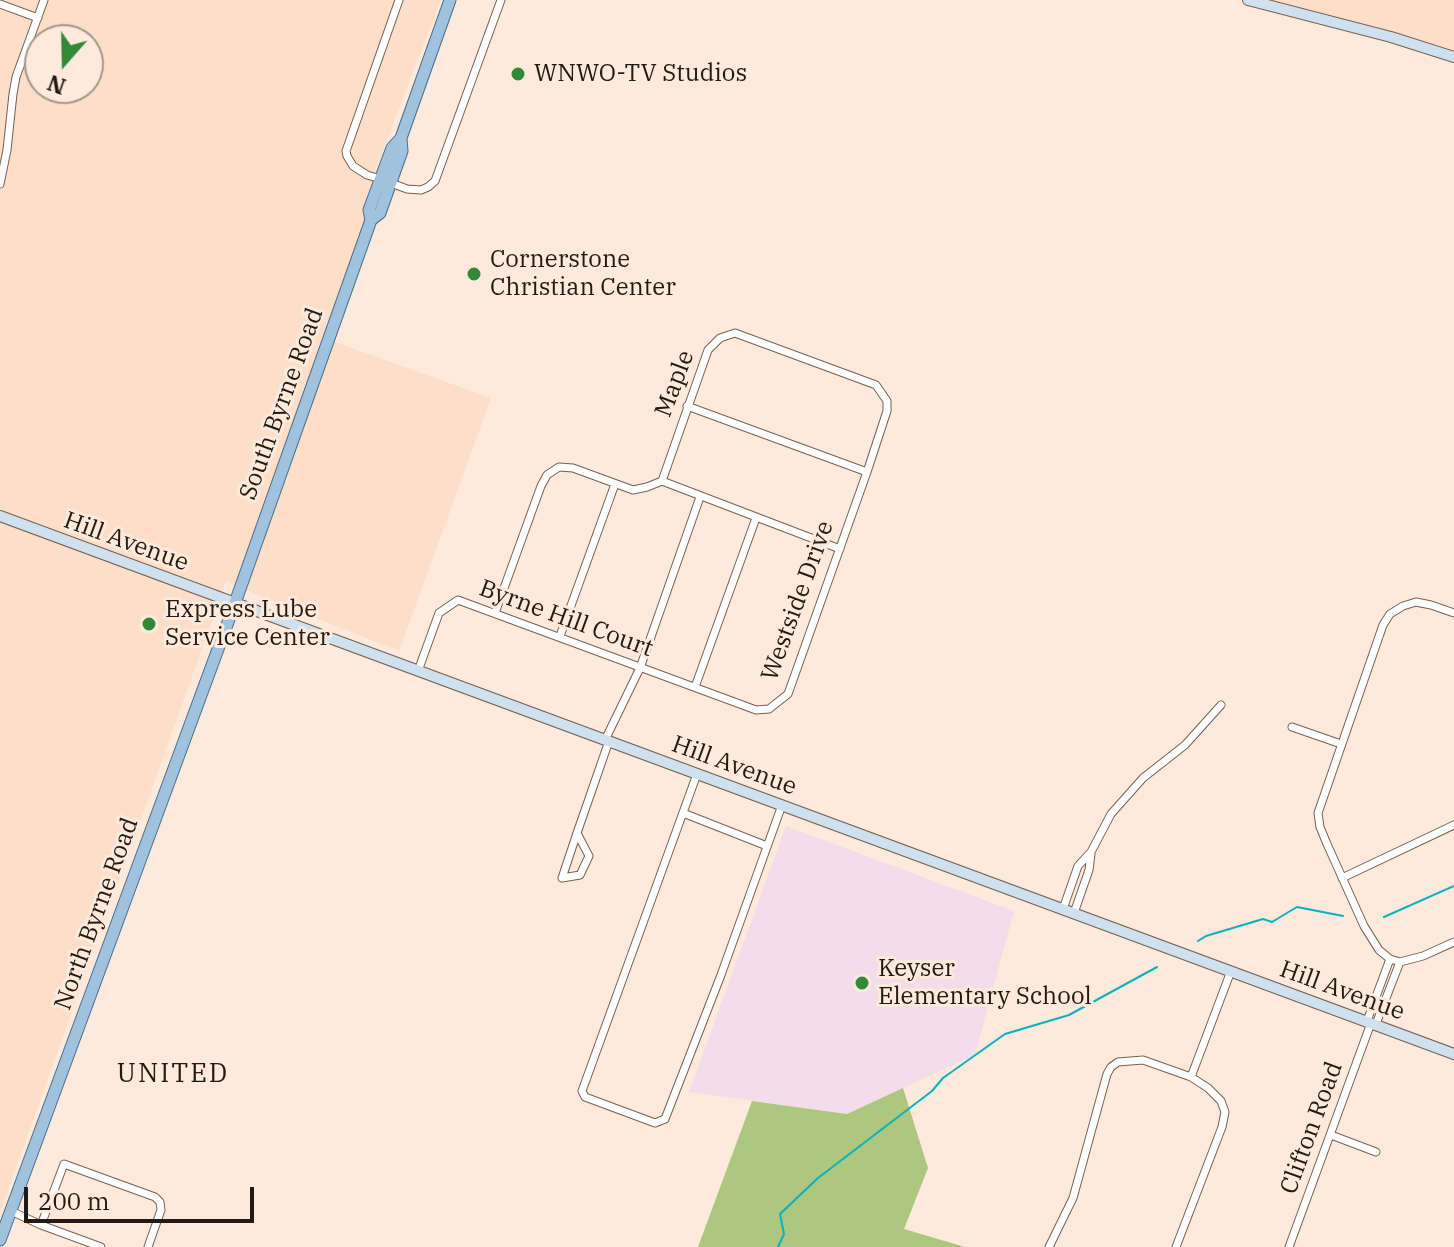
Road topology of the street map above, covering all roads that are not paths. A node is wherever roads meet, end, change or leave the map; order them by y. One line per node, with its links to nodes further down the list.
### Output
1 (44, 0): 7 (street)
2 (399, 0): 9 (street)
3 (450, 0): 9 (main road, South Byrne Road)
4 (501, 0): 9 (street)
5 (1248, 0): 8 (main road)
6 (0, 4): 7 (street)
7 (38, 18): 10 (street)
8 (1454, 57)
9 (386, 181): 20 (main road, South Byrne Road)
10 (0, 184)
11 (687, 406): 12 (street, Maple); 13 (street); 14 (street, Maple)
12 (885, 420): 13 (street, Westside Drive)
13 (867, 472): 19 (street, Westside Drive)
14 (662, 481): 15 (street); 16 (street)
15 (615, 484): 21 (street); 23 (street)
16 (700, 497): 18 (street); 24 (street)
17 (0, 516): 20 (main road, Hill Avenue)
18 (756, 518): 19 (street); 26 (street)
19 (840, 549): 27 (street, Westside Drive)
20 (235, 603): 25 (main road, Hill Avenue); 51 (main road, North Byrne Road)
21 (495, 613): 23 (street, Byrne Hill Court); 25 (street, Byrne Hill Court)
22 (1454, 613): 31 (street)
23 (560, 636): 24 (street, Byrne Hill Court)
24 (640, 668): 26 (street, Byrne Hill Court); 30 (street)
25 (418, 671): 30 (main road, Hill Avenue)
26 (695, 687): 27 (street, Byrne Hill Court)
27 (739, 703)
28 (1221, 705): 38 (street)
29 (1292, 727): 31 (street)
30 (607, 740): 32 (main road, Hill Avenue); 36 (street)
31 (1341, 744): 39 (street)
32 (697, 774): 33 (main road, Hill Avenue); 34 (street)
33 (782, 805): 37 (street); 40 (main road, Hill Avenue)
34 (683, 813): 37 (street); 37 (street)
35 (1454, 825): 39 (street)
36 (577, 833): 36 (street)
37 (767, 846)
38 (1091, 852): 40 (street); 41 (street)
39 (1342, 878): 43 (street)
40 (1063, 909): 41 (main road, Hill Avenue)
41 (1074, 913): 45 (main road, Hill Avenue)
42 (1454, 942): 44 (street)
43 (1390, 959): 44 (street); 46 (street)
44 (1400, 962): 46 (street)
45 (1231, 971): 46 (main road, Hill Avenue); 48 (street)
46 (1371, 1023): 47 (main road, Hill Avenue); 49 (street, Clifton Road)
47 (1454, 1054)
48 (1191, 1077): 56 (street); 57 (street)
49 (1331, 1135): 50 (street); 58 (street, Clifton Road)
50 (1376, 1152)
51 (11, 1211): 52 (street); 53 (main road, North Byrne Road)
52 (41, 1225): 54 (street); 55 (street)
53 (0, 1240)
54 (101, 1247)
55 (148, 1247)
56 (1049, 1247)
57 (1176, 1247)
58 (1289, 1247)

